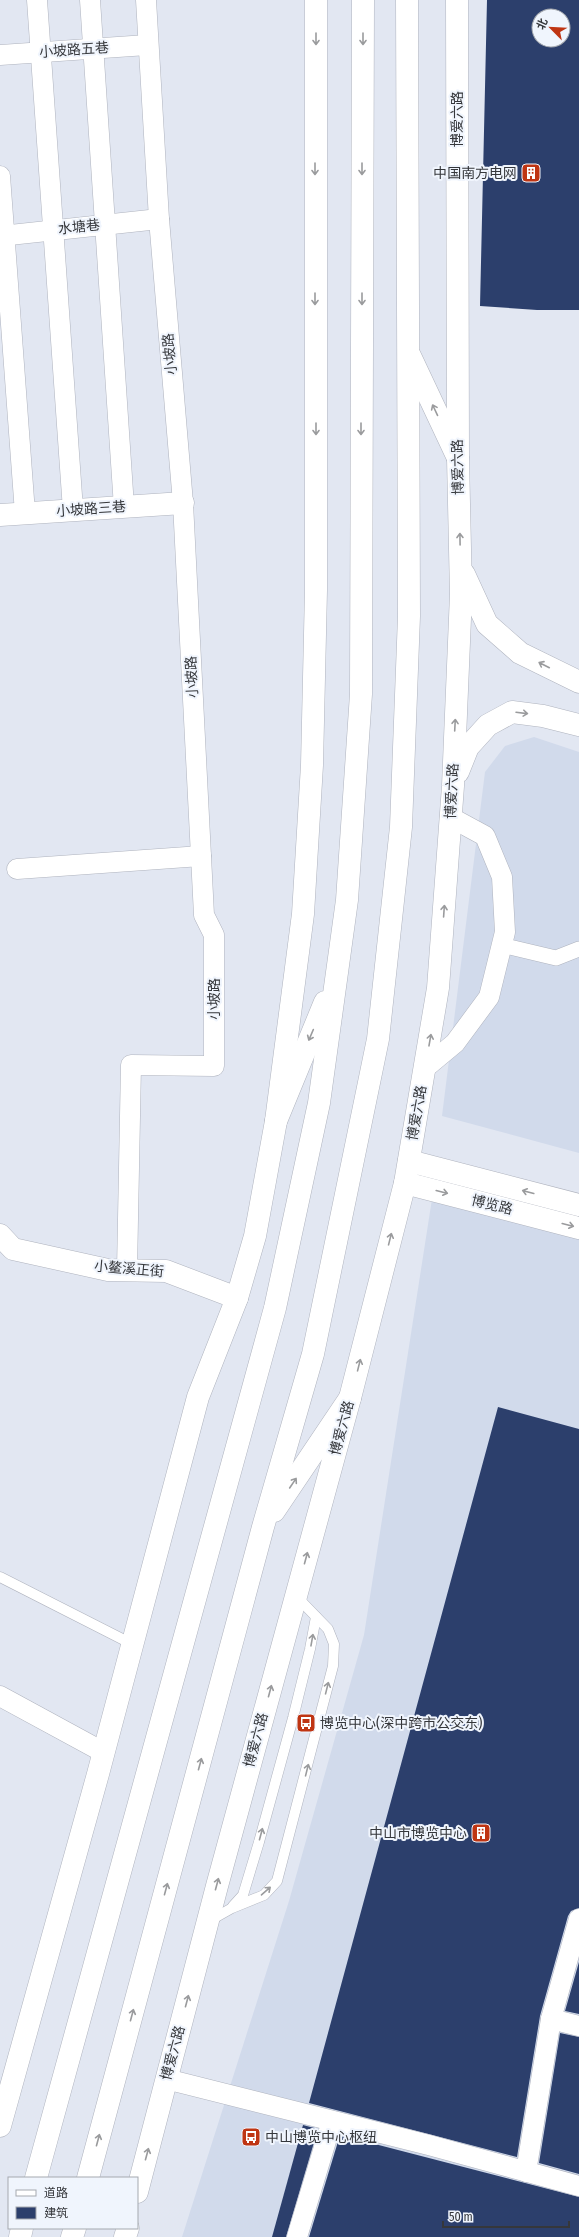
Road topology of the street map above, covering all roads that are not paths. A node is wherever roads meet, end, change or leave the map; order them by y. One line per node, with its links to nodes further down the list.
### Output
1 (37, 0): 10 (street)
2 (90, 0): 9 (street)
3 (146, 0): 8 (street, 小坡路)
4 (316, 0): 36 (main road, one-way to 36)
5 (363, 0): 34 (main road, one-way to 34)
6 (407, 0): 18 (main road)
7 (457, 0): 19 (main road, 博爱六路)
8 (147, 45): 9 (street, 小坡路五巷); 14 (street, 小坡路)
9 (93, 49): 10 (street, 小坡路五巷); 15 (street)
10 (40, 52): 11 (street, 小坡路五巷); 16 (street)
11 (0, 55)
12 (0, 176): 13 (street)
13 (1, 197): 17 (street)
14 (159, 219): 15 (street, 水塘巷); 20 (street, 小坡路)
15 (105, 224): 16 (street, 水塘巷); 21 (street)
16 (53, 229): 17 (street, 水塘巷); 22 (street)
17 (2, 236): 23 (street)
18 (407, 349): 19 (main road, one-way to 18); 45 (main road)
19 (458, 458): 25 (main road, 博爱六路, one-way to 19)
20 (183, 503): 21 (main road, 小坡路三巷); 30 (street, 小坡路)
21 (124, 507): 22 (main road, 小坡路三巷)
22 (73, 510): 23 (main road, 小坡路三巷)
23 (25, 513): 24 (main road, 小坡路三巷)
24 (0, 515)
25 (460, 567): 26 (main road, one-way to 25); 28 (main road, 博爱六路, one-way to 25)
26 (579, 682)
27 (579, 725): 28 (main road, one-way to 27)
28 (453, 786): 29 (main road, 博爱六路)
29 (450, 817): 32 (street); 35 (main road, 博爱六路, one-way to 29)
30 (201, 856): 31 (street); 42 (street, 小坡路)
31 (17, 870)
32 (502, 945): 33 (street); 35 (street)
33 (579, 949)
34 (337, 973): 36 (main road, one-way to 36); 61 (main road)
35 (425, 1068): 37 (main road, 博爱六路)
36 (276, 1121): 43 (main road)
37 (409, 1161): 38 (main road, 博爱六路); 39 (main road, 博览路, one-way to 37)
38 (405, 1183): 40 (main road, 博览路, one-way to 40); 44 (main road, 博爱六路, one-way to 38)
39 (579, 1205)
40 (579, 1228)
41 (0, 1235): 42 (main road, 小鳌溪正街)
42 (127, 1270): 43 (main road, 小鳌溪正街)
43 (237, 1298): 49 (main road)
44 (350, 1398): 45 (main road, one-way to 44); 47 (main road, 博爱六路, one-way to 44)
45 (263, 1527): 62 (main road, one-way to 45)
46 (0, 1577): 49 (lane)
47 (296, 1596): 48 (lane); 54 (main road, 博爱六路, one-way to 47)
48 (316, 1617): 52 (lane, one-way to 48); 52 (lane, one-way to 48)
49 (132, 1644): 51 (main road)
50 (0, 1696): 51 (street)
51 (103, 1752): 59 (main road)
52 (232, 1908): 54 (lane)
53 (579, 1918): 55 (street)
54 (207, 1922): 57 (main road, 博爱六路, one-way to 54)
55 (550, 2019): 56 (street); 60 (street)
56 (579, 2026)
57 (166, 2079): 58 (street); 64 (main road, 博爱六路, one-way to 57)
58 (332, 2121): 60 (street); 65 (street)
59 (0, 2126)
60 (526, 2172): 63 (street)
61 (36, 2177)
62 (88, 2177)
63 (579, 2186)
64 (138, 2188)
65 (298, 2237)

